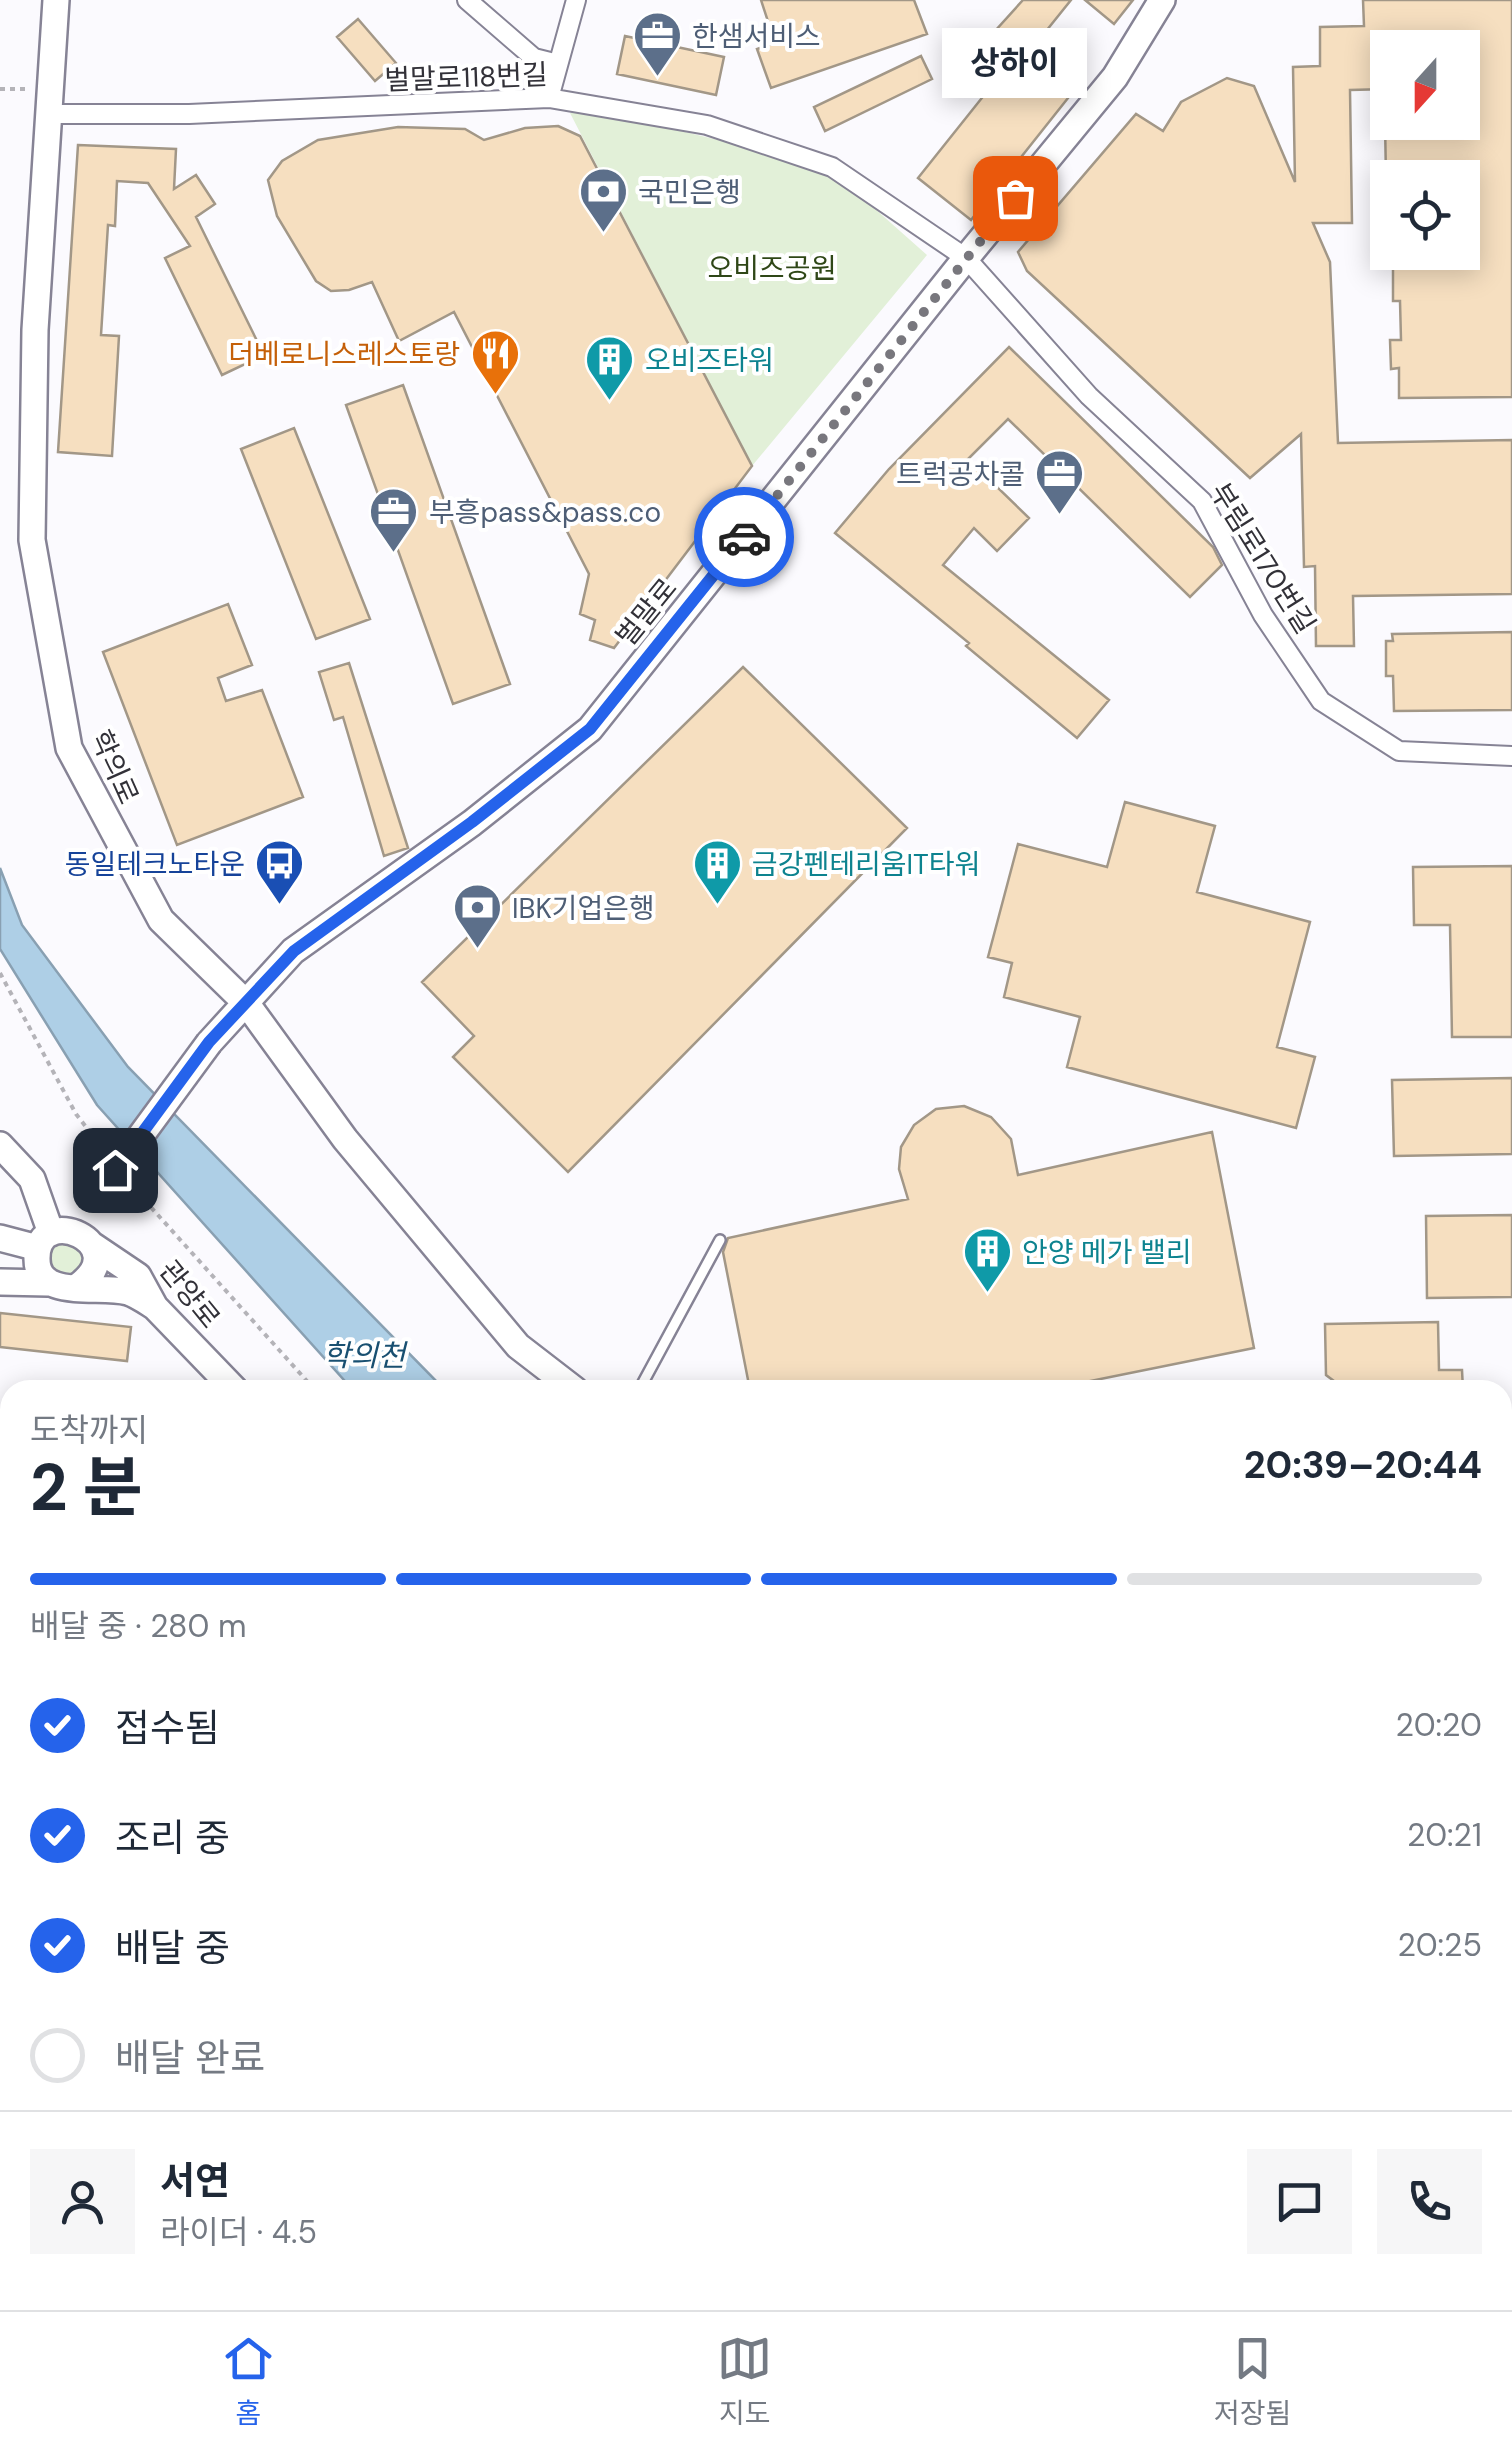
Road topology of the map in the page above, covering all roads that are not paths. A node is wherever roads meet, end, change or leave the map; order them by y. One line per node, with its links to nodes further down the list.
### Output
1 (56, 0): 7 (street, 학의로)
2 (466, 0): 5 (street)
3 (576, 0): 5 (street)
4 (1162, 0): 8 (street, 벌말로)
5 (558, 64): 6 (street)
6 (549, 98): 7 (street, 벌말로118번길); 8 (street, 벌말로118번길)
7 (51, 114): 10 (street, 학의로)
8 (966, 258): 9 (street, 부림로170번길); 10 (street, 벌말로)
9 (1512, 756)
10 (247, 1004): 13 (street, 벌말로, bridge); 20 (street, 학의로)
11 (0, 1144): 13 (street)
12 (0, 1238): 13 (street)
13 (64, 1239): 16 (street); 17 (street); 18 (street, 관양로)
14 (720, 1240): 21 (lane)
15 (0, 1282): 16 (street)
16 (48, 1283): 17 (street)
17 (78, 1286): 18 (street)
18 (155, 1306): 19 (street, 관양로)
19 (225, 1380)
20 (562, 1380)
21 (644, 1380)

